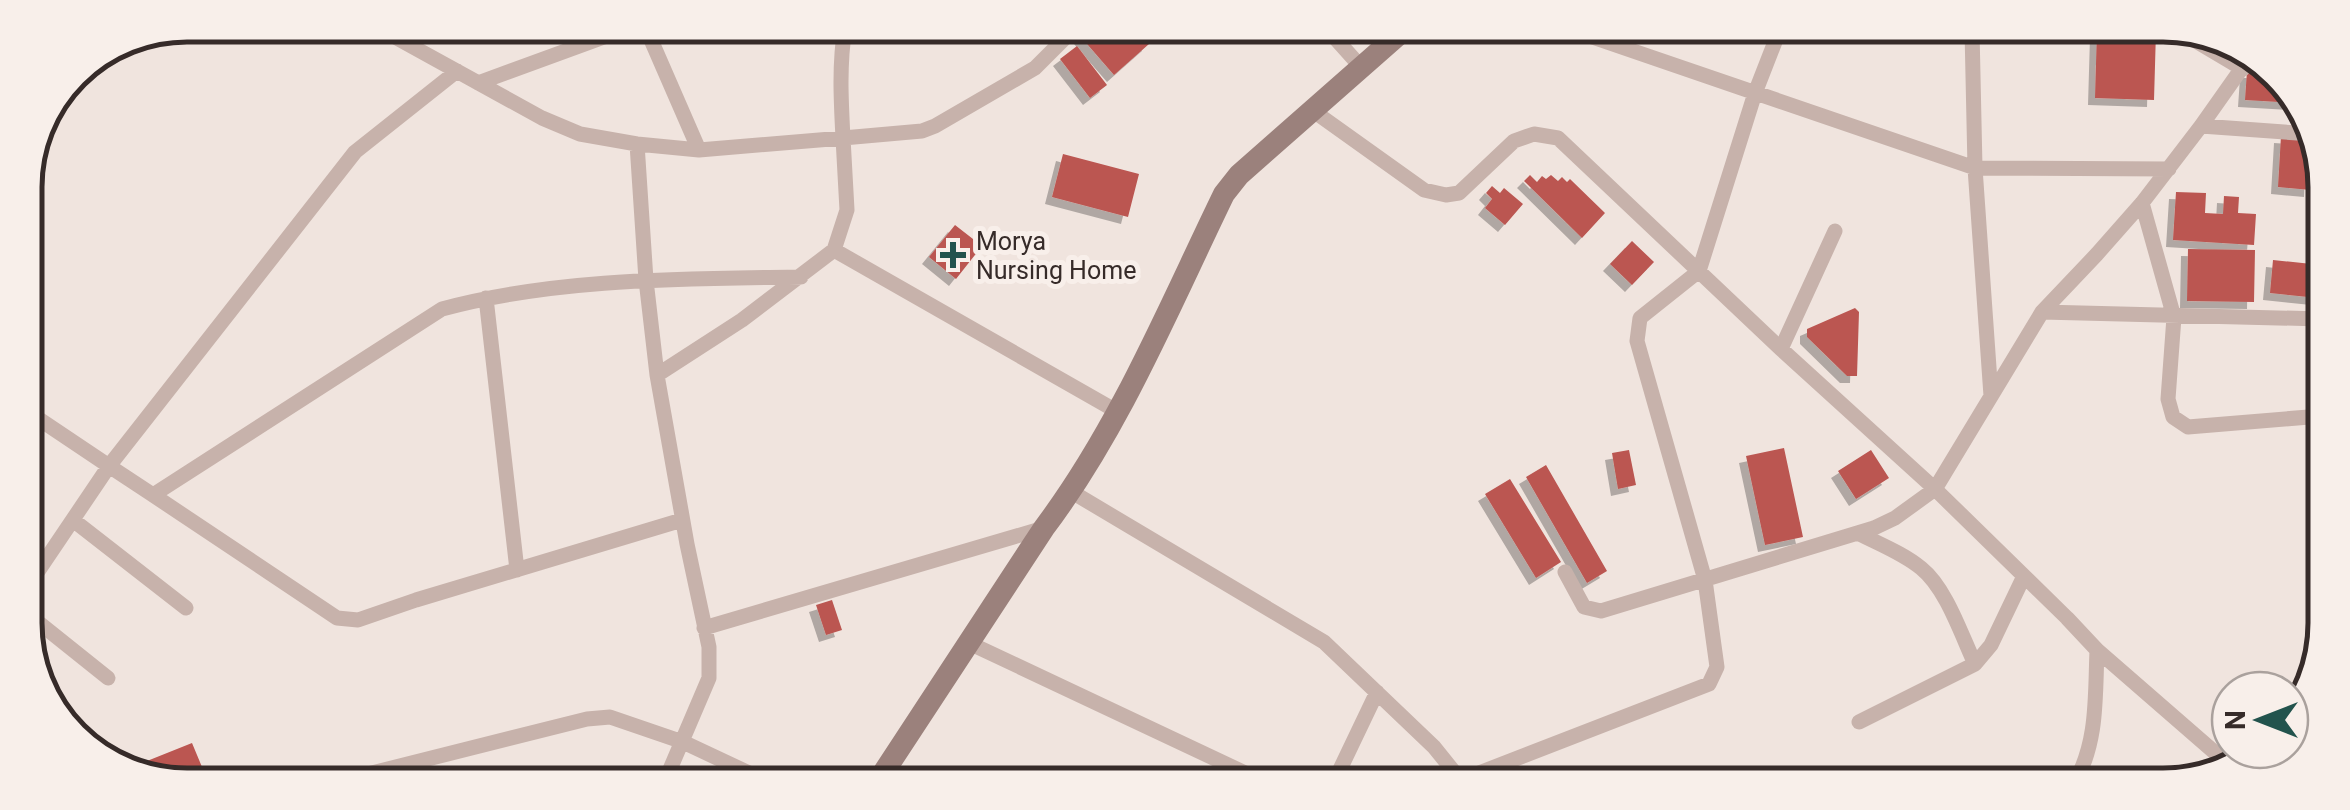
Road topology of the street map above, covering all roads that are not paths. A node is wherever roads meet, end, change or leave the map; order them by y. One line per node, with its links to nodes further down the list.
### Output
1 (404, 42): 13 (street)
2 (590, 42): 14 (street)
3 (652, 42): 21 (street)
4 (844, 42): 19 (street)
5 (1061, 42): 19 (street)
6 (1339, 42): 11 (street)
7 (1390, 42): 11 (main road)
8 (1607, 42): 15 (street)
9 (1775, 42): 15 (street)
10 (1972, 42): 22 (street)
11 (1361, 67): 16 (main road)
12 (2243, 67): 17 (street)
13 (456, 71): 14 (street); 40 (street)
14 (478, 83): 20 (street)
15 (1755, 93): 22 (street); 27 (street)
16 (1312, 110): 27 (street); 37 (main road)
17 (2202, 126): 18 (street); 23 (street)
18 (2296, 133)
19 (844, 138): 21 (street); 26 (street)
20 (637, 144): 21 (street); 29 (street)
21 (699, 150)
22 (1975, 168): 23 (street); 36 (street)
23 (2169, 168): 24 (street)
24 (2142, 203): 31 (street); 32 (street)
25 (1835, 230): 34 (street)
26 (834, 250): 28 (street); 37 (street)
27 (1698, 271): 34 (street); 53 (street)
28 (802, 277): 29 (street); 35 (street)
29 (646, 280): 30 (street); 35 (street)
30 (486, 298): 43 (street); 50 (street)
31 (2042, 312): 32 (street); 36 (street)
32 (2174, 317): 33 (street); 38 (street)
33 (2308, 319)
34 (1781, 349): 41 (street)
35 (658, 375): 45 (street)
36 (1991, 396): 41 (street)
37 (1118, 412): 42 (main road)
38 (2308, 417)
39 (42, 422): 40 (street)
40 (110, 466): 43 (street); 44 (street)
41 (1935, 490): 47 (street); 52 (street)
42 (1072, 492): 46 (main road); 61 (street)
43 (153, 494): 50 (street)
44 (74, 520): 48 (street); 54 (street)
45 (682, 520): 50 (street); 56 (street)
46 (1044, 528): 56 (street); 57 (main road)
47 (1858, 533): 53 (street); 59 (street)
48 (44, 563): 49 (street)
49 (42, 566)
50 (516, 570)
51 (1565, 572): 53 (street)
52 (2024, 576): 58 (street); 59 (street)
53 (1705, 580): 68 (street)
54 (186, 608)
55 (42, 625): 60 (street)
56 (704, 628): 63 (street)
57 (968, 644): 65 (street); 73 (main road)
58 (2097, 650): 64 (street); 69 (street)
59 (1975, 664): 62 (street)
60 (108, 678)
61 (1377, 692): 66 (street); 67 (street)
62 (1859, 722)
63 (683, 742): 70 (street); 71 (street); 72 (street)
64 (2210, 748)
65 (1233, 767)
66 (1341, 767)
67 (1450, 767)
68 (1498, 767)
69 (2084, 767)
70 (392, 768)
71 (671, 768)
72 (738, 768)
73 (887, 768)

